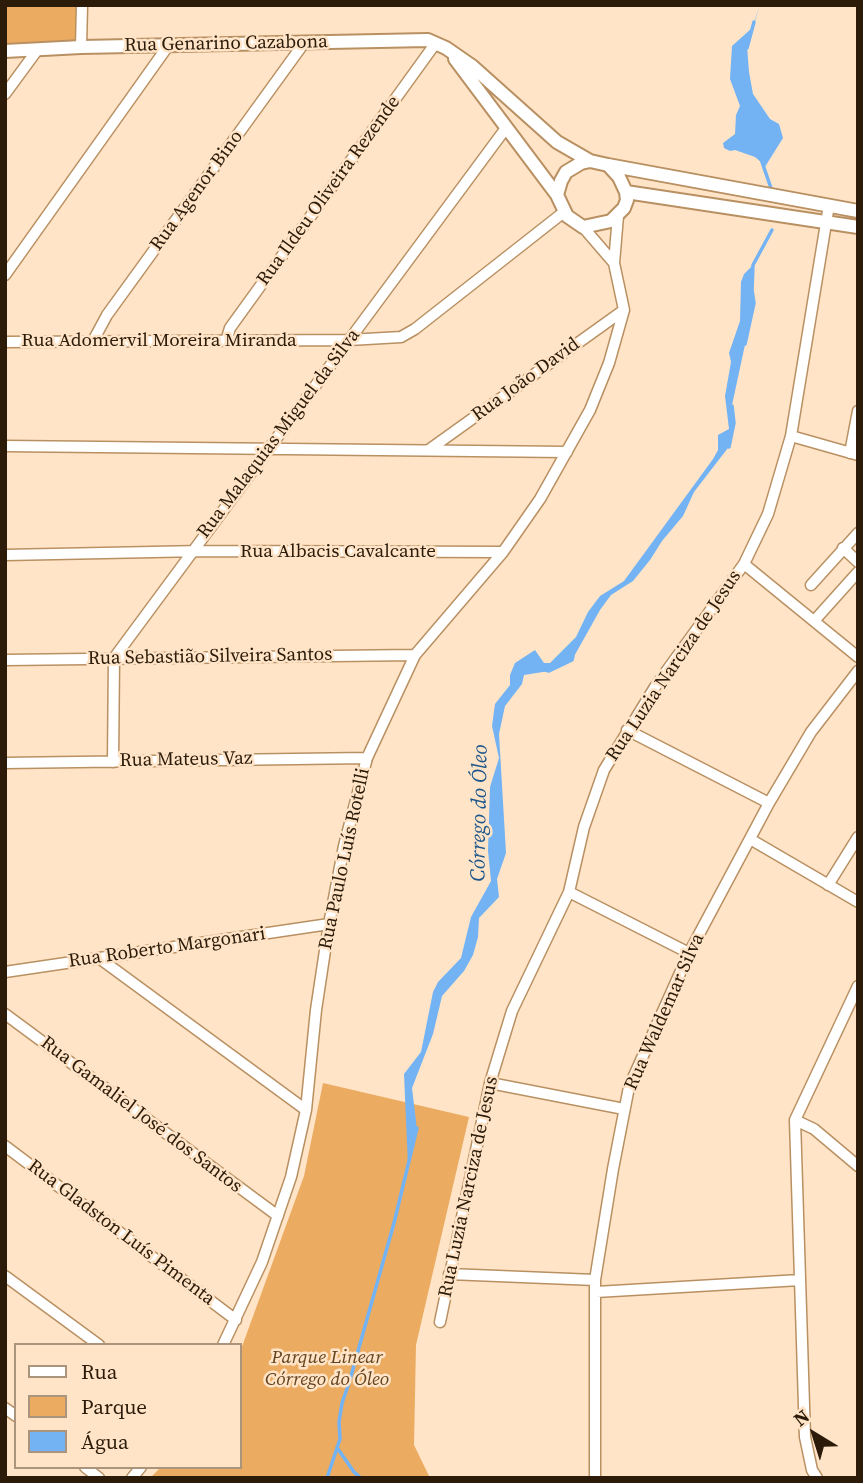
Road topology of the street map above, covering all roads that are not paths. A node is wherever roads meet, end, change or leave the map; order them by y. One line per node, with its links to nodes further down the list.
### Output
1 (82, 5): 5 (street)
2 (304, 43): 3 (street, Rua Genarino Cazabona); 4 (street, Rua Genarino Cazabona); 25 (street, Rua Agenor Bino)
3 (168, 46): 5 (street, Rua Genarino Cazabona); 22 (street)
4 (441, 46): 9 (street); 10 (street, Rua Genarino Cazabona); 26 (street, Rua Ildeu Oliveira Rezende)
5 (81, 47): 6 (street, Rua Genarino Cazabona)
6 (38, 49): 7 (street, Rua Genarino Cazabona); 8 (street)
7 (5, 51)
8 (5, 94)
9 (506, 128): 13 (street); 24 (street, Rua Malaquias Miguel da Silva)
10 (590, 161): 11 (street); 13 (street)
11 (608, 165): 12 (street); 14 (street)
12 (626, 192): 17 (street); 18 (street)
13 (557, 195): 16 (street)
14 (829, 205): 15 (street); 18 (street, Rua Luzia Narciza de Jesus)
15 (858, 211)
16 (564, 212): 19 (street); 24 (street, Rua Adomervil Moreira Miranda)
17 (618, 216): 19 (street); 21 (street, Rua Paulo Luís Rotelli)
18 (826, 220): 20 (street); 29 (street, Rua Luzia Narciza de Jesus)
19 (583, 227): 21 (street, Rua Paulo Luís Rotelli)
20 (858, 227)
21 (614, 263): 23 (street, Rua Paulo Luís Rotelli)
22 (5, 275)
23 (624, 310): 32 (street, Rua João David); 33 (street, Rua Paulo Luís Rotelli)
24 (349, 340): 26 (street, Rua Adomervil Moreira Miranda); 31 (street, Rua Malaquias Miguel da Silva)
25 (93, 341): 26 (street, Rua Adomervil Moreira Miranda); 27 (street, Rua Adomervil Moreira Miranda)
26 (226, 341)
27 (5, 342)
28 (858, 411): 34 (street)
29 (791, 436): 34 (street); 41 (street, Rua Luzia Narciza de Jesus)
30 (5, 446): 31 (street)
31 (270, 448): 32 (street); 37 (street, Rua Malaquias Miguel da Silva)
32 (429, 449): 33 (street)
33 (567, 452): 38 (street, Rua Paulo Luís Rotelli)
34 (854, 454)
35 (858, 533): 36 (street)
36 (843, 548): 40 (street); 43 (street)
37 (193, 551): 38 (street, Rua Albacis Cavalcante); 39 (street, Rua Albacis Cavalcante); 47 (street, Rua Malaquias Miguel da Silva)
38 (503, 552): 45 (street, Rua Paulo Luís Rotelli)
39 (5, 555)
40 (858, 562)
41 (744, 564): 44 (street); 50 (street, Rua Luzia Narciza de Jesus)
42 (858, 572): 44 (street)
43 (811, 585)
44 (814, 621): 46 (street)
45 (415, 654): 47 (street, Rua Sebastião Silveira Santos); 51 (street, Rua Paulo Luís Rotelli)
46 (858, 657)
47 (114, 658): 48 (street, Rua Sebastião Silveira Santos); 52 (street)
48 (5, 660)
49 (858, 671): 54 (street, Rua Waldemar Silva)
50 (627, 730): 54 (street); 58 (street, Rua Luzia Narciza de Jesus)
51 (367, 758): 52 (street, Rua Mateus Vaz); 60 (street, Rua Paulo Luís Rotelli)
52 (113, 762): 53 (street, Rua Mateus Vaz)
53 (5, 763)
54 (769, 803): 56 (street, Rua Waldemar Silva)
55 (858, 837): 57 (street)
56 (750, 839): 57 (street); 61 (street, Rua Waldemar Silva)
57 (828, 885): 59 (street)
58 (569, 892): 61 (street); 66 (street, Rua Luzia Narciza de Jesus)
59 (858, 902)
60 (329, 924): 62 (street, Rua Roberto Margonari); 68 (street, Rua Paulo Luís Rotelli)
61 (690, 953): 67 (street, Rua Waldemar Silva)
62 (99, 958): 63 (street, Rua Roberto Margonari); 68 (street)
63 (5, 972)
64 (857, 989): 69 (street)
65 (5, 1014): 72 (street, Rua Gamaliel José dos Santos)
66 (490, 1083): 67 (street); 73 (street, Rua Luzia Narciza de Jesus)
67 (624, 1109): 75 (street, Rua Waldemar Silva)
68 (306, 1110): 72 (street, Rua Paulo Luís Rotelli)
69 (795, 1120): 71 (street); 76 (street)
70 (5, 1146): 78 (street, Rua Gladston Luís Pimenta)
71 (858, 1166)
72 (278, 1216): 78 (street, Rua Paulo Luís Rotelli)
73 (449, 1274): 75 (street); 79 (street, Rua Luzia Narciza de Jesus)
74 (5, 1276): 80 (street)
75 (595, 1280): 77 (street, Rua Waldemar Silva)
76 (800, 1280): 77 (street); 83 (street)
77 (596, 1292): 82 (street, Rua Waldemar Silva)
78 (236, 1320): 81 (street, Rua Paulo Luís Rotelli)
79 (440, 1322)
80 (96, 1343)
81 (224, 1343)
82 (595, 1478)
83 (817, 1478)

